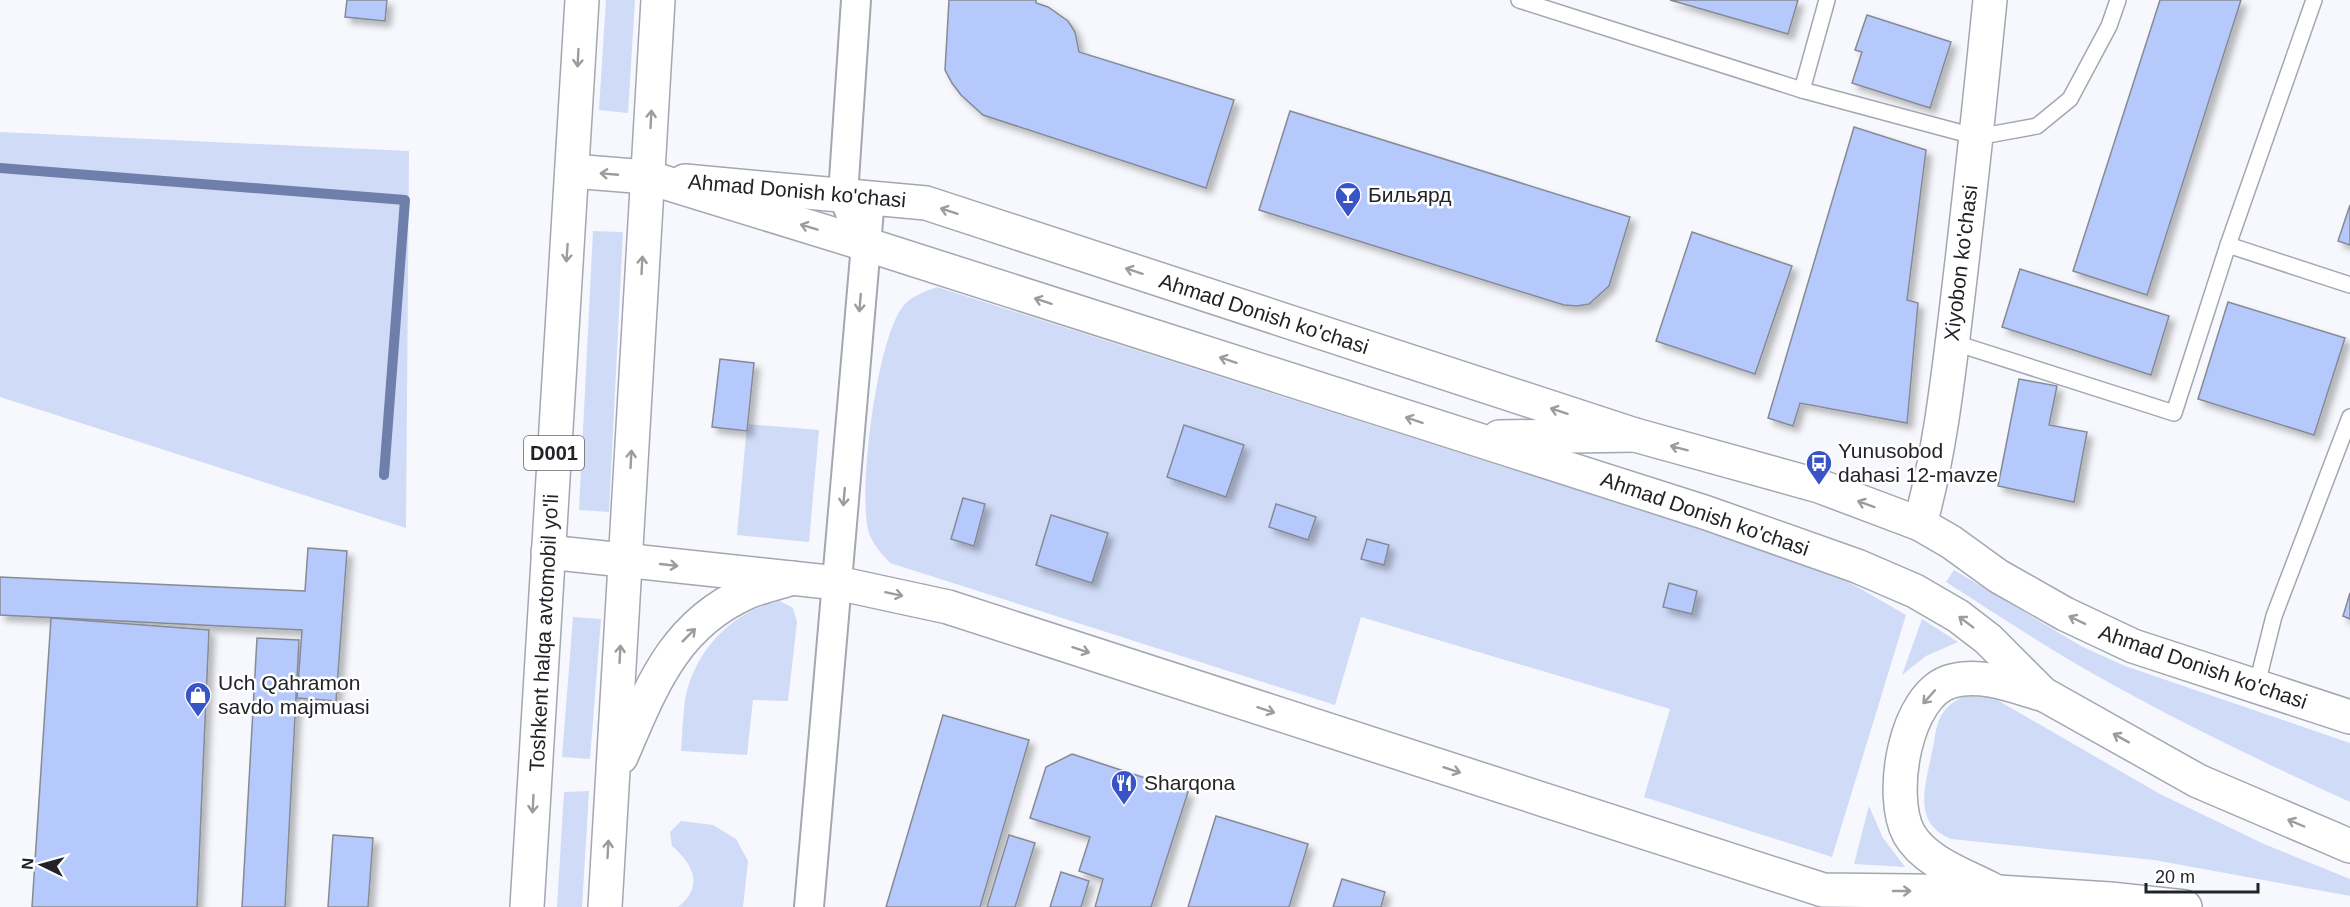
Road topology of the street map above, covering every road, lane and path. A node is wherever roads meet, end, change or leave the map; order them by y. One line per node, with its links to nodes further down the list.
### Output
1 (582, 0): 11 (main road, Toshkent halqa avtomobil yo'li / D001, one-way to 11)
2 (658, 0): 12 (main road, one-way to 2)
3 (856, 0): 13 (street)
4 (1519, 0): 9 (lane)
5 (1827, 0): 9 (lane)
6 (1990, 0): 10 (main road, Xiyobon ko'chasi)
7 (2118, 0): 10 (lane)
8 (2314, 0): 15 (lane)
9 (1802, 90): 10 (lane)
10 (1977, 137): 17 (main road, Xiyobon ko'chasi)
11 (572, 171): 12 (main road, one-way to 11); 22 (main road, Toshkent halqa avtomobil yo'li / D001, one-way to 22)
12 (647, 177): 13 (main road, Ahmad Donish ko'chasi); 14 (main road, Ahmad Donish ko'chasi, one-way to 12); 23 (main road, one-way to 12)
13 (856, 197): 14 (street); 19 (main road, Ahmad Donish ko'chasi, one-way to 13)
14 (865, 244): 20 (main road, Ahmad Donish ko'chasi, one-way to 14); 25 (street, one-way to 25)
15 (2228, 246): 16 (lane); 17 (lane)
16 (2350, 285)
17 (1952, 342): 21 (main road, Xiyobon ko'chasi)
18 (2350, 417): 26 (lane)
19 (1635, 435): 20 (main road); 21 (main road, Ahmad Donish ko'chasi, one-way to 19)
20 (1470, 437): 27 (main road, Ahmad Donish ko'chasi, one-way to 20)
21 (1920, 524): 26 (main road, Ahmad Donish ko'chasi, one-way to 21)
22 (548, 552): 23 (main road, Ahmad Donish ko'chasi); 34 (main road, Toshkent halqa avtomobil yo'li / D001, one-way to 34)
23 (625, 560): 24 (main road, Ahmad Donish ko'chasi, one-way to 24); 29 (main road, one-way to 23)
24 (792, 578): 25 (main road, Ahmad Donish ko'chasi); 29 (main road, one-way to 24)
25 (837, 583): 32 (main road, Ahmad Donish ko'chasi, one-way to 32); 36 (street)
26 (2256, 688): 28 (main road, Ahmad Donish ko'chasi)
27 (2043, 694): 30 (main road, Ahmad Donish ko'chasi, one-way to 27); 31 (main road, Ahmad Donish ko'chasi, one-way to 31)
28 (2350, 717)
29 (612, 778): 35 (main road, one-way to 29)
30 (2350, 846)
31 (1998, 892): 33 (main road, Ahmad Donish ko'chasi); 38 (main road, Ahmad Donish ko'chasi)
32 (1827, 899): 33 (main road, Ahmad Donish ko'chasi, one-way to 33); 37 (main road, Ahmad Donish ko'chasi)
33 (1947, 899)
34 (527, 907)
35 (605, 907)
36 (809, 907)
37 (1872, 907)
38 (2185, 907)

